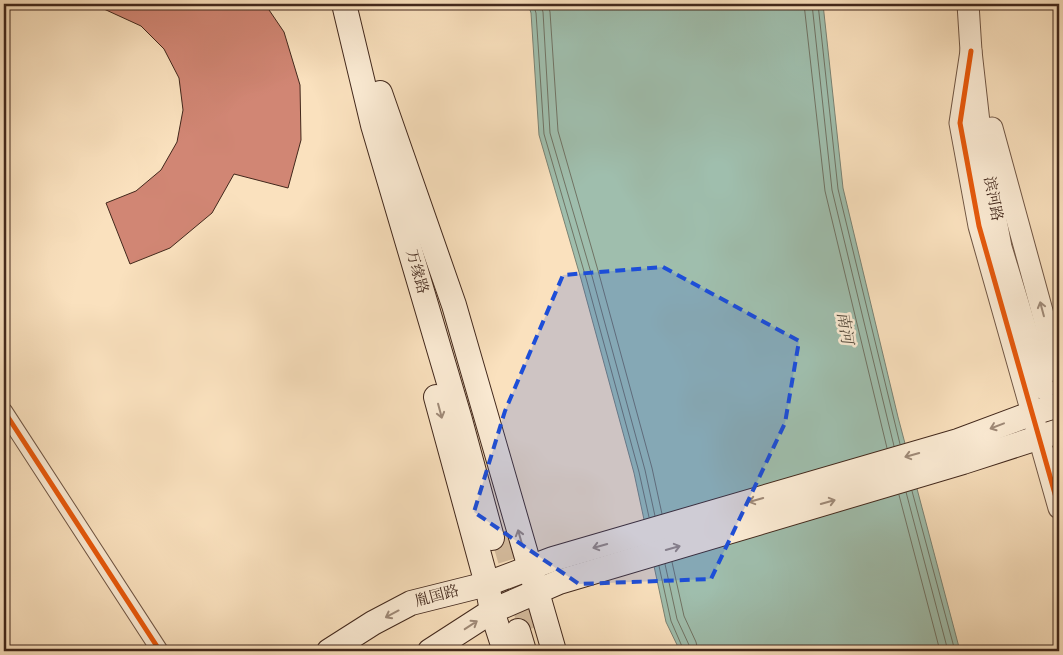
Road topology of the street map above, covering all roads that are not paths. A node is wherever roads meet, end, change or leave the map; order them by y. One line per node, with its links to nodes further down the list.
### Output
1 (344, 4): 6 (main road, 万缘路)
2 (358, 4): 5 (main road, 万缘路)
3 (968, 4): 4 (street, 滨河路)
4 (971, 51): 7 (street, one-way to 4); 8 (street, 滨河路); 10 (street)
5 (380, 94): 6 (main road, 万缘路); 14 (main road, one-way to 5)
6 (372, 125): 16 (main road, one-way to 16)
7 (1059, 373)
8 (1051, 397): 10 (main road)
9 (4, 411): 19 (street)
10 (1033, 413): 11 (street); 12 (main road, one-way to 12)
11 (1049, 435): 12 (main road); 13 (street)
12 (961, 452): 15 (main road)
13 (1059, 508)
14 (529, 569): 15 (main road, 胤国路); 16 (main road, 胤国路); 17 (main road)
15 (556, 571): 17 (main road)
16 (487, 584): 18 (main road); 20 (main road, 胤国路, one-way to 20)
17 (537, 591): 18 (main road); 23 (main road)
18 (492, 611): 21 (main road, one-way to 18); 22 (main road)
19 (160, 651)
20 (328, 651)
21 (430, 651)
22 (505, 651)
23 (554, 651)

